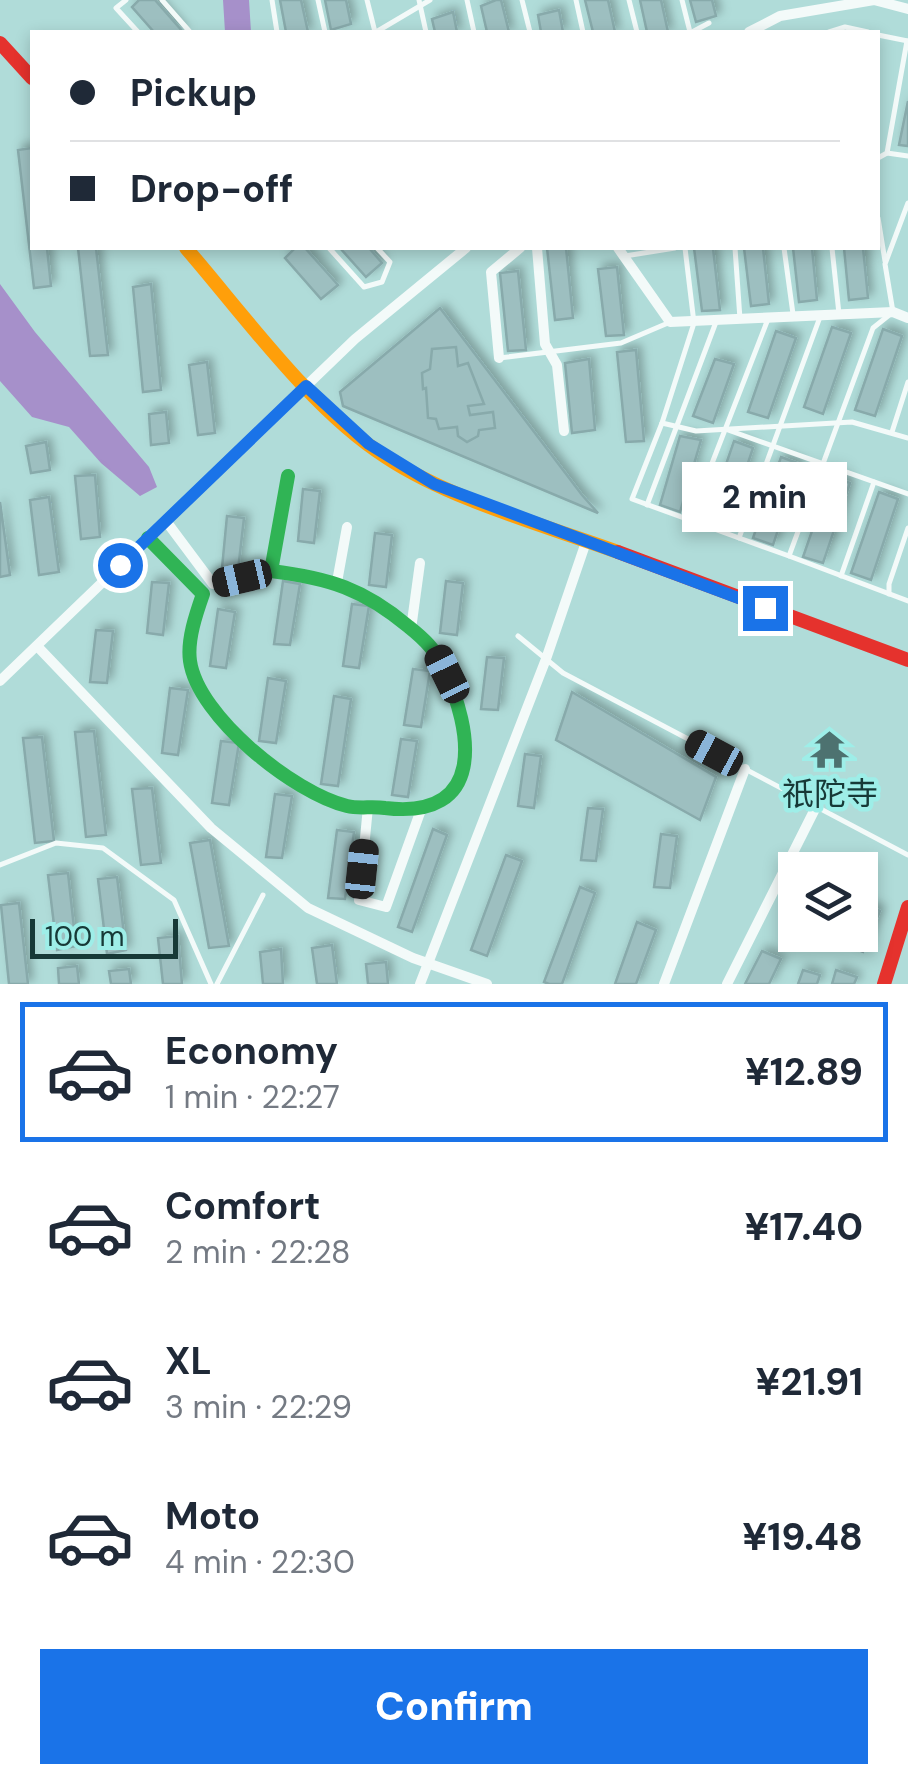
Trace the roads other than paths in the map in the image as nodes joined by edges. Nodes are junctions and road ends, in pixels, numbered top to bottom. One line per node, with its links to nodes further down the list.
1 (126, 0): 15 (lane)
2 (162, 0): 16 (lane)
3 (272, 0): 17 (lane)
4 (318, 0): 18 (lane)
5 (366, 0): 19 (lane)
6 (430, 0): 12 (lane)
7 (467, 0): 22 (lane)
8 (522, 0): 23 (lane)
9 (576, 0): 24 (lane)
10 (630, 0): 25 (lane)
11 (682, 0): 26 (lane)
12 (419, 2): 20 (lane); 21 (lane)
13 (908, 9): 28 (street)
14 (709, 23): 27 (lane)
15 (136, 30)
16 (188, 30)
17 (277, 30)
18 (325, 30)
19 (374, 30)
20 (378, 30)
21 (426, 30)
22 (474, 30)
23 (530, 30)
24 (583, 30)
25 (638, 30)
26 (690, 30)
27 (695, 30)
28 (753, 30)
29 (880, 34): 30 (lane)
30 (908, 41): 33 (lane)
31 (0, 43): 32 (street)
32 (30, 76)
33 (886, 154): 34 (lane); 35 (lane)
34 (908, 156)
35 (880, 157)
36 (908, 203): 50 (lane)
37 (880, 231): 50 (lane)
38 (188, 250): 64 (street)
39 (331, 250): 40 (lane)
40 (379, 250)
41 (464, 250): 64 (street)
42 (518, 250): 62 (street)
43 (536, 250): 61 (street)
44 (641, 250): 49 (lane)
45 (685, 250): 60 (lane)
46 (735, 250): 57 (lane)
47 (784, 250): 54 (lane)
48 (832, 250): 53 (lane)
49 (621, 252): 58 (street)
50 (885, 264): 51 (lane)
51 (893, 312): 53 (street); 55 (street); 65 (lane)
52 (820, 316): 53 (street); 54 (street); 67 (lane)
53 (839, 316)
54 (793, 318): 56 (street)
55 (908, 318)
56 (768, 320): 57 (street); 69 (lane)
57 (740, 321): 59 (street)
58 (670, 322): 60 (street); 61 (lane)
59 (716, 322): 60 (street); 68 (lane)
60 (694, 323): 66 (lane)
61 (550, 352): 62 (lane); 70 (street)
62 (499, 358)
63 (908, 382): 71 (lane)
64 (306, 386): 80 (street); 85 (street)
65 (838, 422): 67 (lane); 71 (lane); 74 (lane)
66 (662, 423): 68 (lane); 78 (lane)
67 (780, 426): 69 (lane); 73 (lane)
68 (677, 427): 69 (lane); 78 (lane)
69 (725, 430): 73 (lane); 79 (lane)
70 (564, 431)
71 (892, 432): 72 (lane)
72 (908, 438)
73 (772, 447): 74 (lane); 84 (lane)
74 (823, 465): 76 (lane); 86 (lane)
75 (288, 476): 88 (street)
76 (874, 482): 77 (lane); 89 (lane)
77 (908, 494)
78 (647, 505): 79 (lane)
79 (690, 520): 84 (lane)
80 (166, 521): 83 (street); 88 (street)
81 (347, 527): 90 (street)
82 (908, 528): 91 (lane)
83 (148, 538): 95 (street); 100 (street)
84 (739, 538): 86 (lane)
85 (586, 542): 96 (street); 97 (street)
86 (790, 556): 89 (lane)
87 (420, 563): 93 (street)
88 (270, 572): 90 (street)
89 (841, 576): 91 (lane)
90 (338, 582): 93 (street)
91 (889, 594): 92 (lane)
92 (908, 602)
93 (411, 629): 102 (street)
94 (518, 636): 96 (lane)
95 (37, 646): 98 (street); 107 (street)
96 (546, 659): 99 (lane); 107 (street)
97 (908, 660)
98 (0, 682)
99 (744, 769): 101 (lane); 111 (street)
100 (368, 807): 102 (street); 102 (street)
101 (816, 807): 103 (lane); 112 (street)
102 (422, 808)
103 (908, 856)
104 (0, 865): 108 (lane)
105 (263, 896): 108 (lane)
106 (908, 907): 113 (street)
107 (427, 963): 109 (street); 110 (street)
108 (214, 984)
109 (420, 984)
110 (487, 984)
111 (664, 984)
112 (727, 984)
113 (884, 984)

